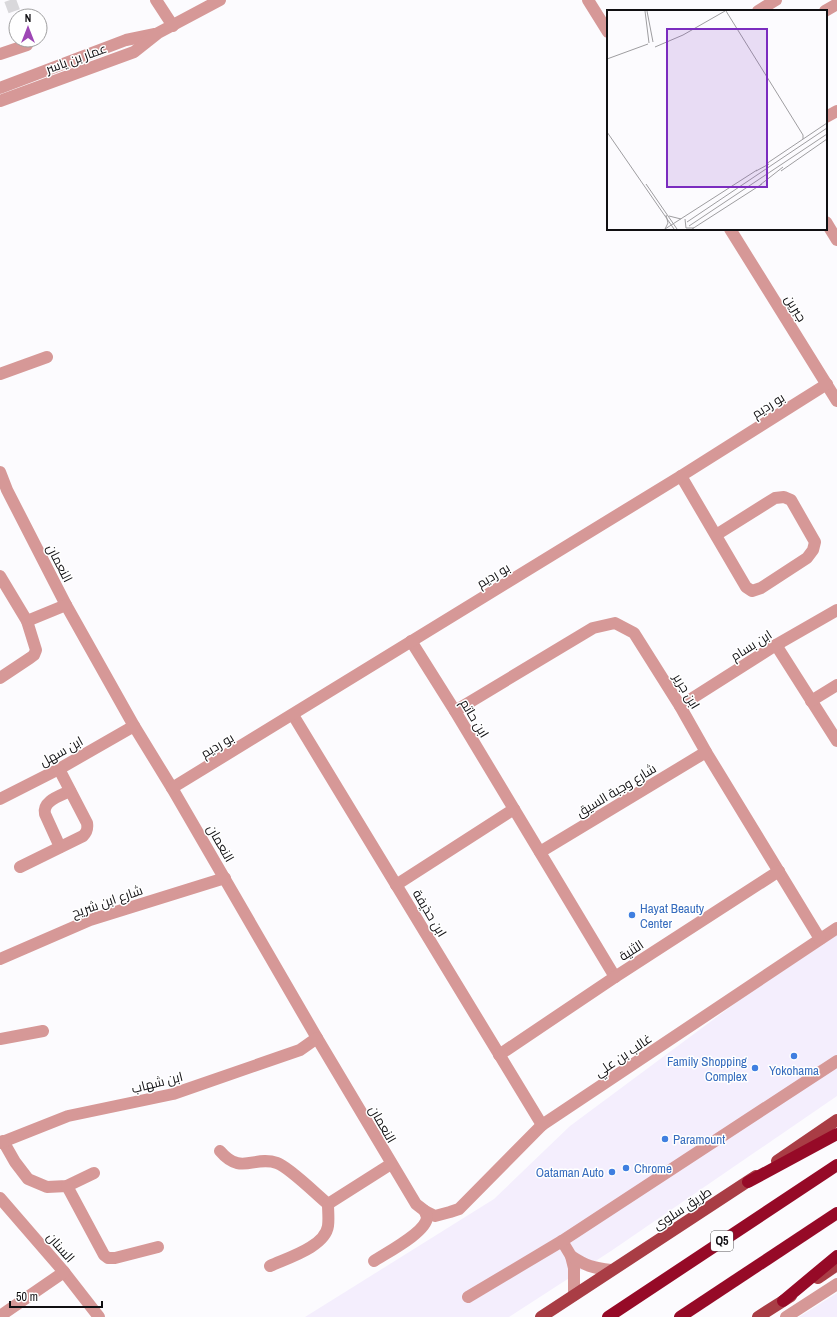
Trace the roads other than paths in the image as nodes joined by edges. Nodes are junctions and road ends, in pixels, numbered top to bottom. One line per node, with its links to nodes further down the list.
1 (156, 0): 6 (street)
2 (220, 0): 6 (street, عمار بن ياسر)
3 (588, 0): 7 (street)
4 (776, 0): 5 (street)
5 (760, 10)
6 (173, 26): 8 (street, عمار بن ياسر)
7 (607, 30)
8 (158, 33): 11 (street, عمار بن ياسر); 12 (street, عمار بن ياسر)
9 (18, 48): 10 (street)
10 (0, 54)
11 (0, 88)
12 (0, 101)
13 (837, 111): 14 (street)
14 (827, 116)
15 (827, 224): 17 (street)
16 (731, 230): 20 (street, جبرين)
17 (837, 240)
18 (47, 357): 19 (street)
19 (0, 374)
20 (826, 384): 21 (street, جبرين); 23 (street, بو رديم)
21 (837, 401)
22 (0, 472): 24 (street, النعمان)
23 (682, 476): 25 (street); 32 (street, بو رديم)
24 (4, 492): 29 (street, النعمان)
25 (716, 535): 25 (street)
26 (0, 576): 27 (street)
27 (11, 595): 28 (street); 31 (street)
28 (0, 600)
29 (66, 605): 31 (street); 40 (street, النعمان)
30 (837, 610): 33 (street, ابن بسام)
31 (27, 621): 34 (street)
32 (411, 641): 38 (street, ابن حاتم); 39 (street, بو رديم)
33 (776, 645): 36 (street); 37 (street, ابن بسام)
34 (0, 678)
35 (837, 685): 36 (street)
36 (811, 701): 41 (street)
37 (680, 706): 38 (street, ابن جرير); 42 (street, ابن جرير)
38 (455, 711): 47 (street, ابن حاتم)
39 (293, 715): 44 (street, بو رديم); 53 (street, ابن حذيفة)
40 (134, 726): 43 (street, ابن سهل); 44 (street, النعمان)
41 (837, 741)
42 (706, 752): 49 (street, شارع وجبة السيق); 51 (street, ابن جرير)
43 (59, 769): 45 (street); 46 (street, ابن سهل)
44 (172, 788): 52 (street, النعمان)
45 (70, 791): 48 (street); 48 (street)
46 (0, 799)
47 (514, 809): 49 (street, ابن حاتم); 53 (street)
48 (60, 847): 50 (street)
49 (540, 852): 57 (street, ابن حاتم)
50 (20, 867)
51 (779, 871): 55 (street, ابن جرير); 57 (street, الثنية)
52 (225, 878): 56 (street, شارع ابن شريح); 59 (street, النعمان)
53 (396, 885): 61 (street, ابن حذيفة)
54 (837, 928): 55 (street, غالب بن علي)
55 (820, 939): 64 (street, غالب بن علي)
56 (0, 959)
57 (615, 977): 61 (street, الثنية)
58 (43, 1031): 60 (street)
59 (317, 1038): 66 (street, ابن شهاب); 68 (street, النعمان)
60 (0, 1039)
61 (499, 1055): 64 (street, ابن حذيفة)
62 (837, 1061): 77 (street)
63 (837, 1120): 71 (main road, طريق سلوى)
64 (542, 1125): 76 (street, غالب بن علي)
65 (837, 1134): 71 (highway)
66 (2, 1142): 72 (street)
67 (220, 1151): 74 (street)
68 (391, 1164): 74 (street); 76 (street, النعمان)
69 (837, 1165): 93 (highway, Q5)
70 (94, 1173): 72 (street)
71 (748, 1182): 84 (main road, طريق سلوى)
72 (67, 1186): 78 (street)
73 (0, 1198): 85 (street, السنان)
74 (328, 1204): 83 (street)
75 (837, 1213): 94 (highway)
76 (430, 1214): 81 (street)
77 (562, 1241): 79 (street); 88 (street)
78 (158, 1247)
79 (571, 1256): 84 (street); 87 (street)
80 (837, 1256): 89 (highway)
81 (374, 1261)
82 (837, 1265): 89 (main road)
83 (270, 1266)
84 (611, 1270): 87 (main road, طريق سلوى)
85 (64, 1272): 90 (street); 91 (street, السنان)
86 (837, 1284): 96 (street)
87 (574, 1295): 92 (main road, طريق سلوى)
88 (468, 1297)
89 (783, 1301): 95 (main road)
90 (0, 1316)
91 (100, 1317)
92 (541, 1317)
93 (608, 1317)
94 (680, 1317)
95 (758, 1317)
96 (786, 1317)

